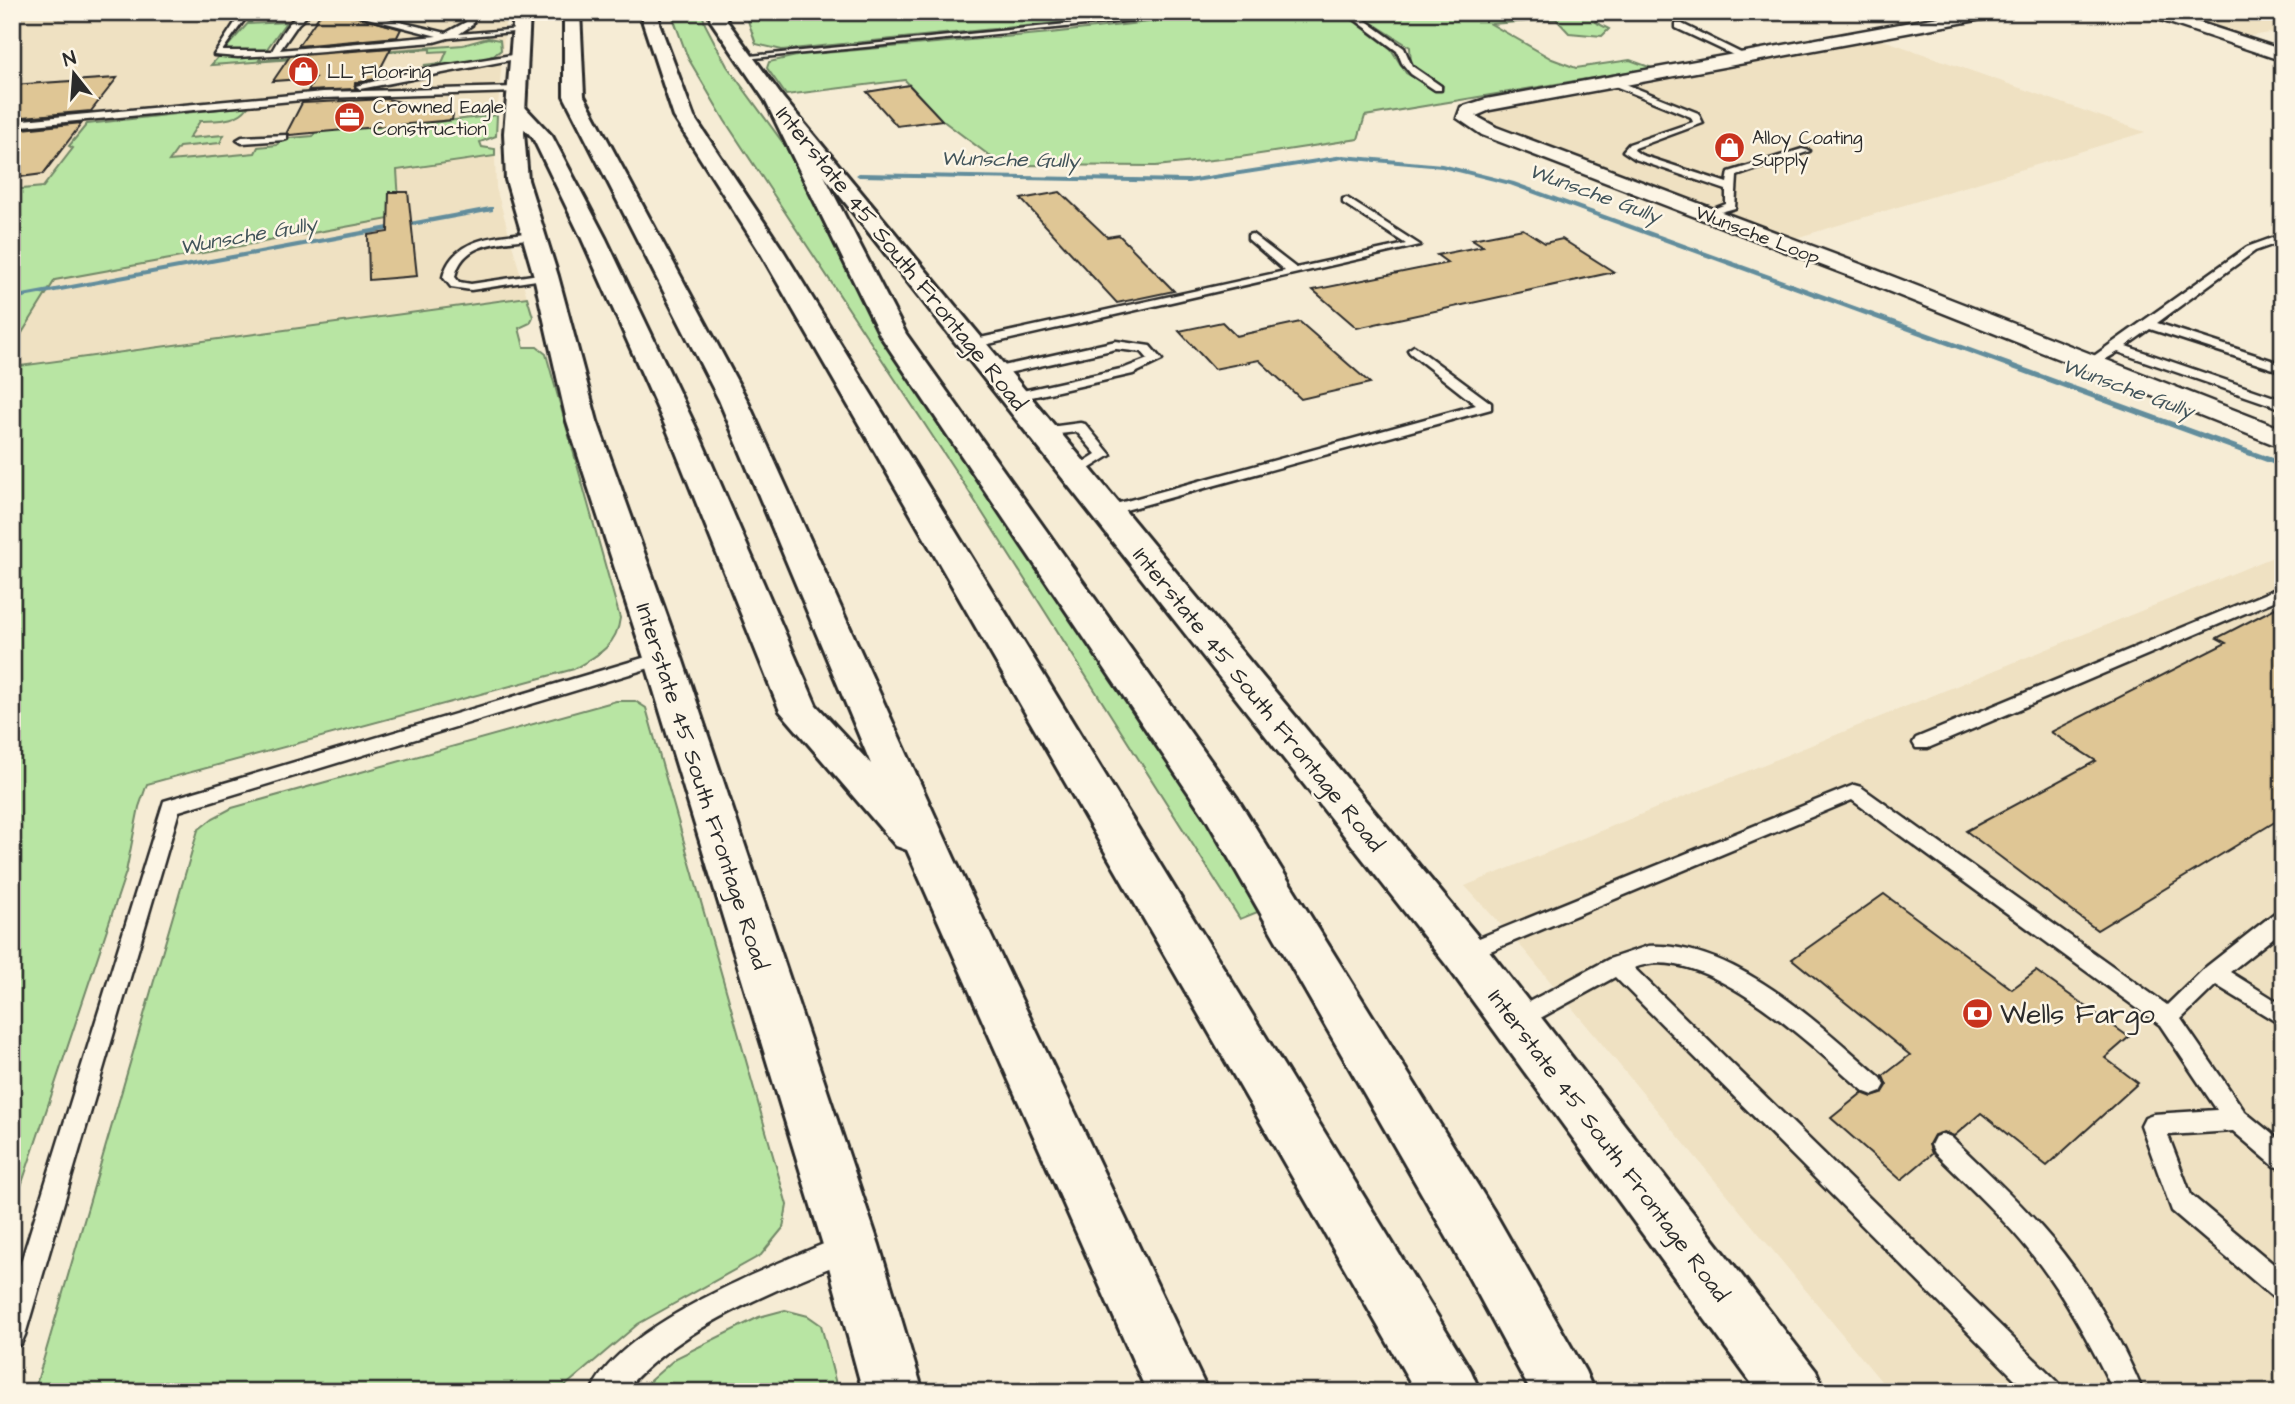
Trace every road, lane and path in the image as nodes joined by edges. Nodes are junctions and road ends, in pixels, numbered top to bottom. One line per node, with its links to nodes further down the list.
1 (81, 12): 14 (lane)
2 (246, 12): 22 (lane)
3 (307, 12): 22 (lane)
4 (348, 12): 15 (lane)
5 (473, 12): 21 (lane)
6 (572, 12): 58 (main road)
7 (651, 12): 76 (main road)
8 (717, 12): 25 (main road, Interstate 45 South Frontage Road)
9 (1212, 12): 25 (lane)
10 (1349, 12): 28 (lane)
11 (1993, 12): 26 (street, Wunsche Loop)
12 (2151, 12): 23 (street)
13 (404, 13): 15 (lane)
14 (60, 14)
15 (380, 16): 18 (lane)
16 (422, 18): 18 (lane)
17 (521, 22): 21 (lane); 24 (main road, Interstate 45 South Frontage Road)
18 (399, 24): 21 (lane)
19 (742, 24): 25 (main road)
20 (1679, 26): 26 (lane)
21 (450, 36): 22 (lane)
22 (274, 53)
23 (2283, 55)
24 (518, 56): 29 (lane); 30 (main road, Interstate 45 South Frontage Road)
25 (745, 57): 31 (main road, Interstate 45 South Frontage Road)
26 (1746, 58): 27 (street, Wunsche Loop)
27 (1614, 82): 36 (lane); 38 (street, Wunsche Loop)
28 (1438, 88)
29 (323, 95): 30 (lane); 32 (lane)
30 (517, 99): 39 (main road, Interstate 45 South Frontage Road); 58 (main road)
31 (776, 102): 45 (main road, Interstate 45 South Frontage Road); 77 (main road)
32 (12, 124)
33 (284, 137): 34 (lane)
34 (242, 140)
35 (1805, 151): 36 (lane)
36 (1731, 188): 38 (lane)
37 (1347, 201): 42 (lane)
38 (1707, 215): 48 (street, Wunsche Loop)
39 (533, 235): 43 (main road, Interstate 45 South Frontage Road); 43 (lane)
40 (1252, 237): 42 (lane)
41 (2283, 237): 44 (lane)
42 (1294, 272): 45 (lane)
43 (546, 275): 56 (main road, Interstate 45 South Frontage Road)
44 (2148, 324): 46 (lane); 49 (lane)
45 (971, 344): 50 (main road, Interstate 45 South Frontage Road)
46 (2117, 347): 48 (lane); 52 (lane)
47 (1414, 350): 54 (lane)
48 (2090, 363): 53 (street, Wunsche Loop)
49 (2283, 368)
50 (994, 372): 51 (main road, Interstate 45 South Frontage Road); 51 (lane)
51 (1014, 397): 54 (main road, Interstate 45 South Frontage Road)
52 (2283, 405)
53 (2283, 439)
54 (1106, 511): 60 (main road, Interstate 45 South Frontage Road)
55 (2283, 591): 57 (lane)
56 (663, 658): 70 (main road, Interstate 45 South Frontage Road); 72 (lane)
57 (1922, 743)
58 (932, 858): 75 (main road)
59 (2283, 918): 62 (lane)
60 (1464, 953): 64 (lane); 65 (main road, Interstate 45 South Frontage Road)
61 (1617, 965): 65 (lane); 66 (lane); 79 (lane)
62 (2214, 973): 63 (lane); 64 (lane)
63 (2283, 1017)
64 (2168, 1018): 67 (lane)
65 (1515, 1021): 78 (main road, Interstate 45 South Frontage Road)
66 (1873, 1085)
67 (2236, 1120): 69 (lane); 71 (lane)
68 (1943, 1145): 80 (lane)
69 (2283, 1158)
70 (851, 1245): 73 (lane); 74 (main road, Interstate 45 South Frontage Road)
71 (2283, 1289)
72 (12, 1335)
73 (605, 1392)
74 (893, 1392)
75 (1178, 1392)
76 (1450, 1392)
77 (1564, 1392)
78 (1795, 1392)
79 (2048, 1392)
80 (2129, 1392)

